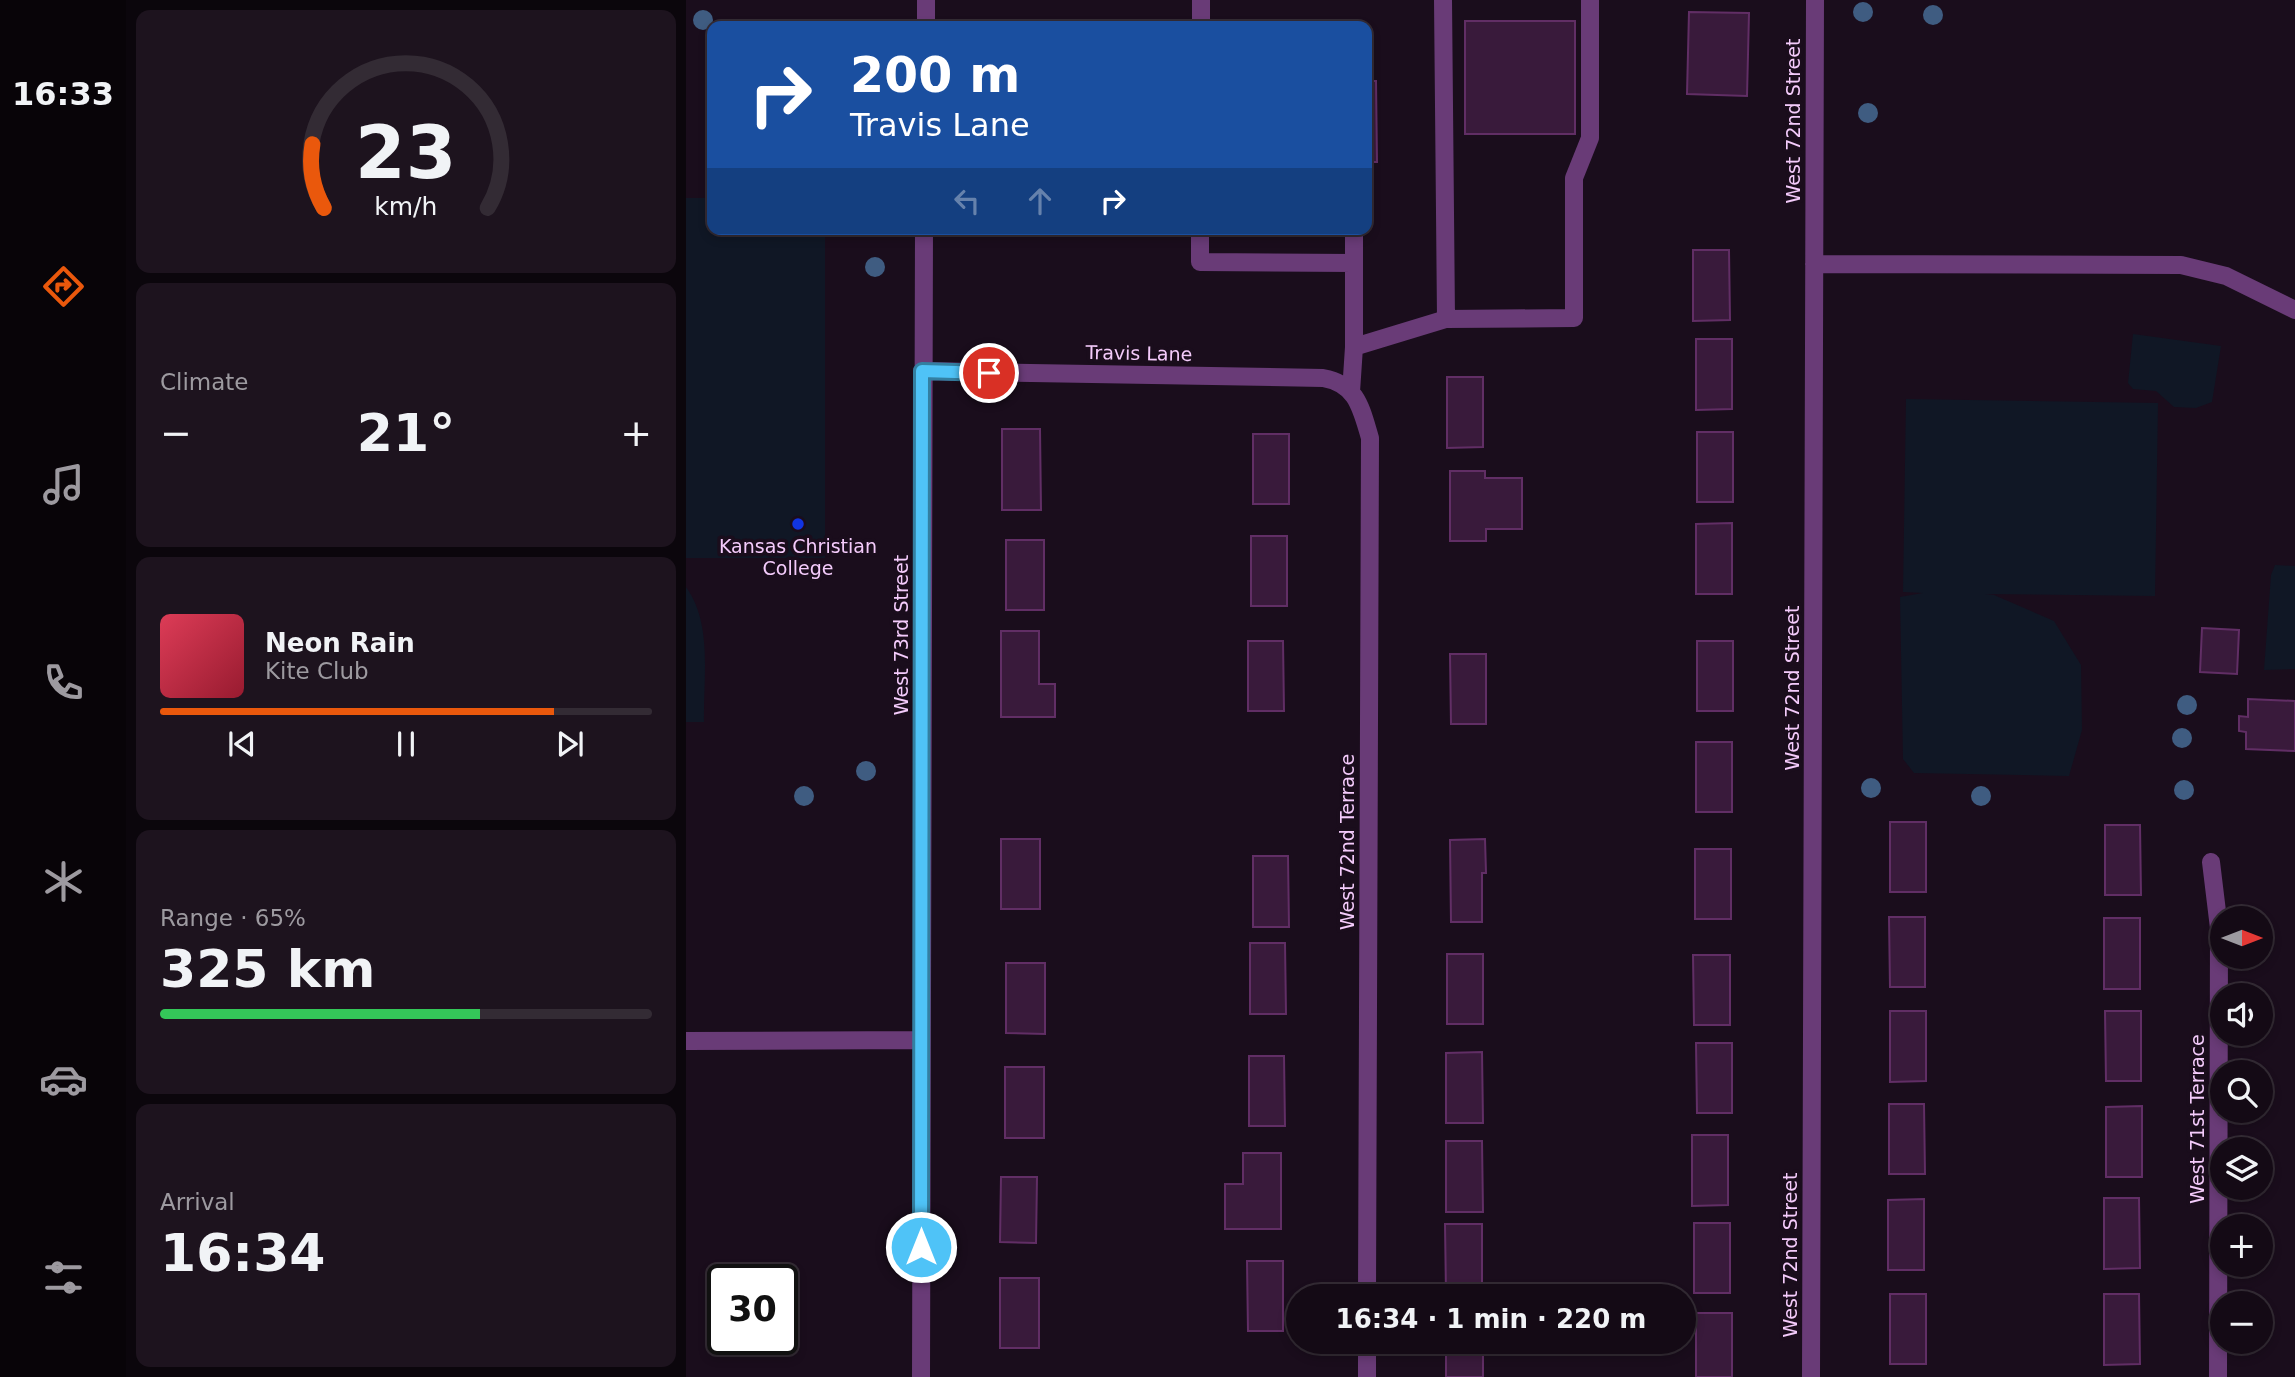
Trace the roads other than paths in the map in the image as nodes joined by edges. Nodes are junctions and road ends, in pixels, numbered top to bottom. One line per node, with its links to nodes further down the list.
1 (926, 0): 6 (street)
2 (1201, 0): 7 (street)
3 (1443, 0): 14 (street)
4 (1590, 0): 14 (street)
5 (1815, 0): 12 (street, West 72nd Street)
6 (926, 21)
7 (1200, 21)
8 (924, 235): 16 (street, West 73rd Street)
9 (1200, 235): 11 (street)
10 (1354, 235): 11 (street)
11 (1354, 263): 15 (street)
12 (1814, 264): 13 (street); 25 (street, West 72nd Street)
13 (2295, 310)
14 (1446, 319): 15 (street)
15 (1354, 347): 17 (street)
16 (922, 371): 17 (street, Travis Lane); 19 (street, West 73rd Street)
17 (1351, 392): 21 (street, West 72nd Terrace)
18 (2211, 862): 26 (street, West 71st Terrace)
19 (921, 1040): 20 (street); 23 (street, West 73rd Street)
20 (686, 1041)
21 (1367, 1284)
22 (1367, 1354): 24 (street)
23 (921, 1377)
24 (1367, 1377)
25 (1811, 1377)
26 (2218, 1377)

